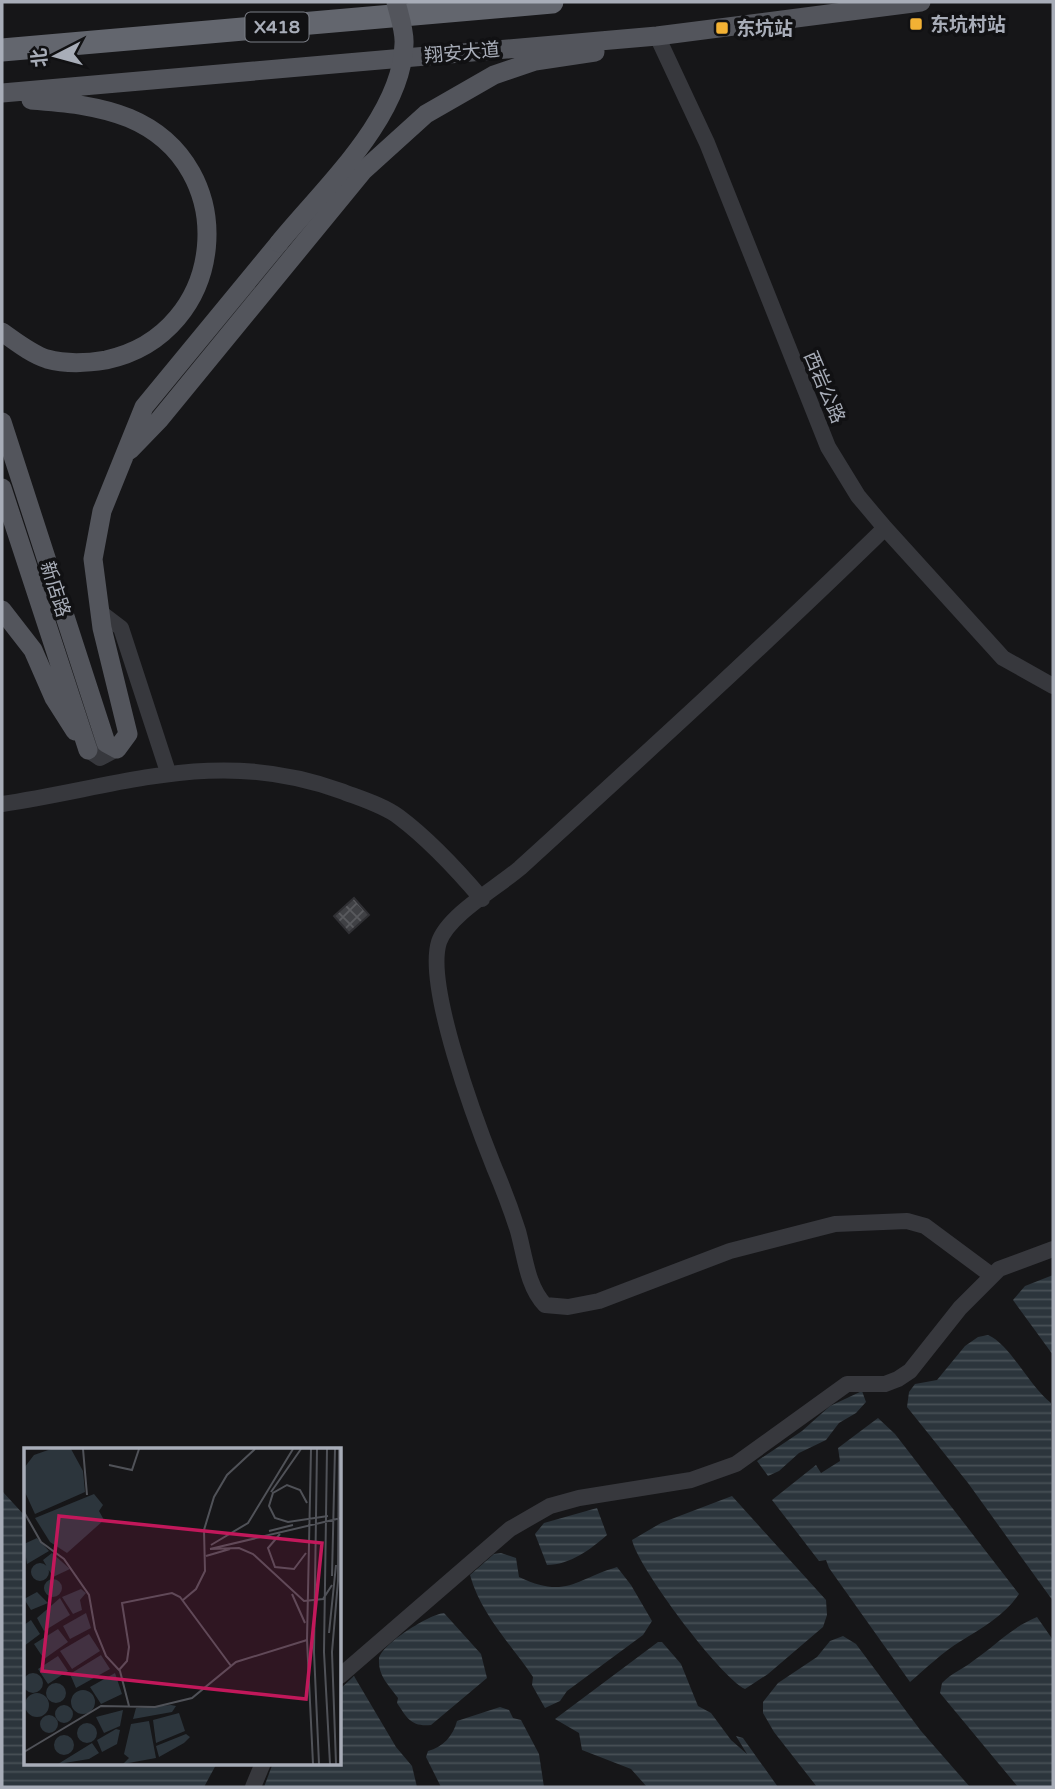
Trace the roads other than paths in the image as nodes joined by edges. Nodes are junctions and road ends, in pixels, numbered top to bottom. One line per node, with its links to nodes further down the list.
1 (396, 2): 8 (main road, bridge)
2 (552, 2): 5 (highway, 翔安大道 / X418)
3 (921, 2): 4 (main road, 翔安大道 / X418)
4 (657, 36): 6 (main road, 翔安大道 / X418); 8 (main road); 12 (street, 西岩公路)
5 (2, 50)
6 (2, 95): 7 (main road)
7 (2, 332)
8 (183, 374): 10 (main road); 10 (main road)
9 (4, 427): 16 (main road, 新店路)
10 (120, 460): 14 (main road)
11 (2, 488): 17 (main road, 新店路)
12 (885, 528): 15 (street, 西岩公路); 20 (street)
13 (2, 610): 17 (main road)
14 (100, 612): 16 (main road); 18 (street)
15 (1053, 686)
16 (117, 749): 17 (street)
17 (88, 750)
18 (168, 772): 19 (street); 20 (street)
19 (2, 804)
20 (482, 899): 22 (street)
21 (1053, 1249): 22 (street)
22 (991, 1275): 23 (street)
23 (341, 1675)
24 (263, 1764): 25 (street)
25 (253, 1787)

